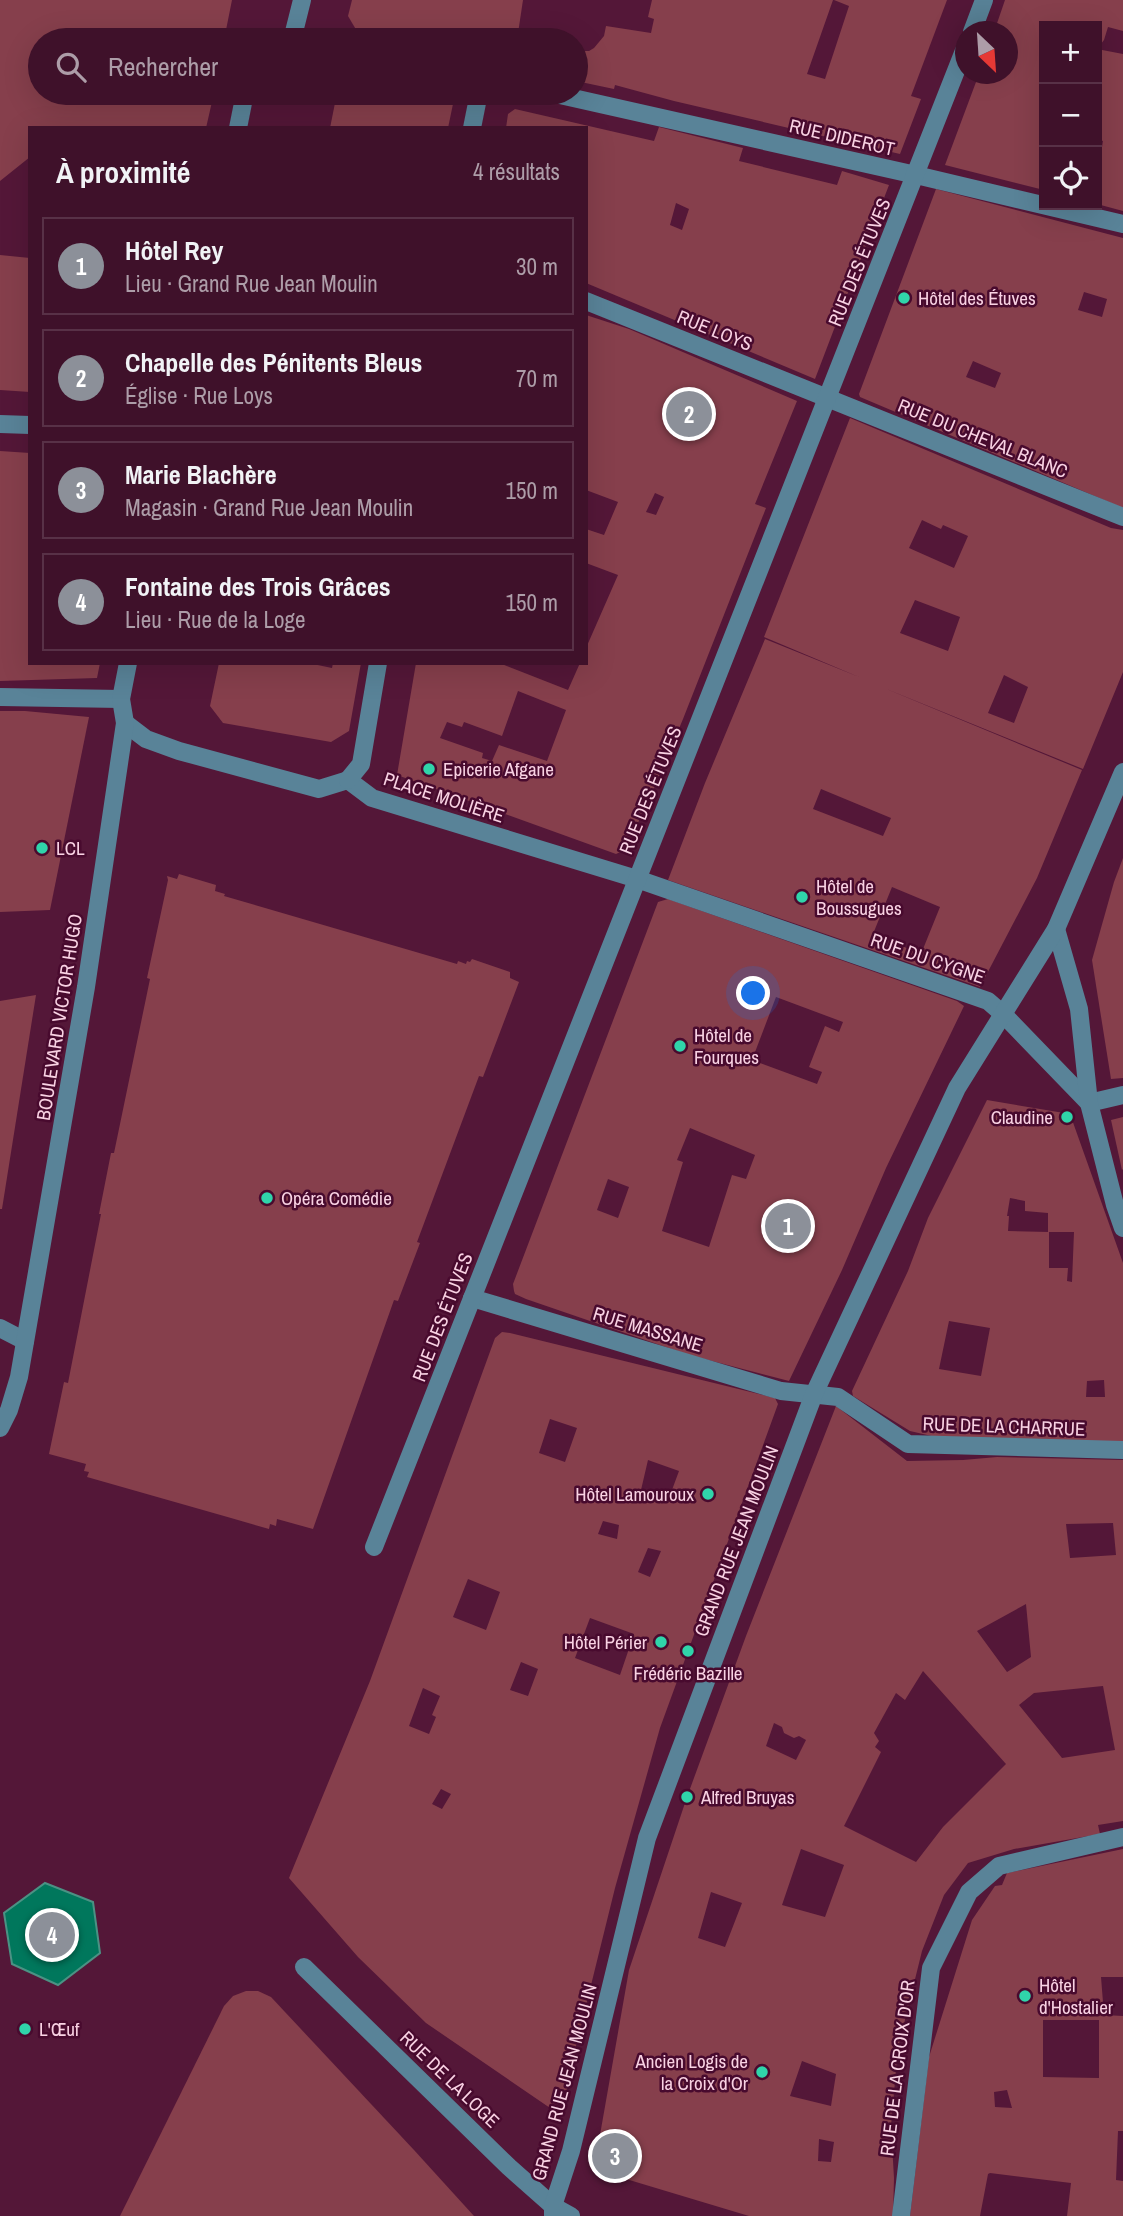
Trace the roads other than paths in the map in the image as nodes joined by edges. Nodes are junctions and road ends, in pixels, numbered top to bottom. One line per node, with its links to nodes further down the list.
1 (302, 0): 4 (street)
2 (984, 0): 3 (street)
3 (976, 21)
4 (295, 28)
5 (955, 74): 11 (street, RUE DES ÉTUVES)
6 (588, 101): 11 (street, RUE DIDEROT)
7 (243, 105): 9 (street)
8 (477, 105): 10 (street)
9 (238, 126)
10 (472, 126)
11 (916, 175): 12 (street, RUE DIDEROT); 14 (street, RUE DES ÉTUVES)
12 (1123, 224)
13 (588, 302): 14 (street, RUE LOYS)
14 (828, 397): 17 (street, RUE DU CHEVAL BLANC); 25 (street, RUE DES ÉTUVES)
15 (0, 424): 16 (street)
16 (28, 425)
17 (1123, 517)
18 (128, 665): 21 (street, BOULEVARD VICTOR HUGO)
19 (378, 665): 24 (street)
20 (0, 697): 21 (street)
21 (121, 699): 22 (street, BOULEVARD VICTOR HUGO)
22 (125, 723): 24 (street); 33 (street, BOULEVARD VICTOR HUGO)
23 (1123, 772): 26 (street, GRAND RUE JEAN MOULIN)
24 (348, 780): 25 (street, PLACE MOLIÈRE)
25 (637, 879): 27 (street, RUE DU CYGNE); 31 (street, RUE DES ÉTUVES)
26 (1056, 929): 27 (street, GRAND RUE JEAN MOULIN); 29 (street)
27 (1003, 1014): 29 (street, RUE DU CYGNE); 34 (street, GRAND RUE JEAN MOULIN)
28 (1123, 1095): 29 (street)
29 (1089, 1103): 30 (street)
30 (1123, 1228)
31 (472, 1298): 34 (street, RUE MASSANE); 37 (street, RUE DES ÉTUVES)
32 (0, 1328): 33 (street)
33 (25, 1341): 35 (street, BOULEVARD VICTOR HUGO)
34 (814, 1394): 36 (street, RUE DE LA CHARRUE); 40 (street, GRAND RUE JEAN MOULIN)
35 (0, 1427)
36 (1123, 1450)
37 (374, 1547)
38 (1123, 1837): 42 (street, RUE DE LA CROIX D'OR)
39 (304, 1967): 40 (street, RUE DE LA LOGE)
40 (553, 2211): 41 (street, RUE DE LA LOGE)
41 (570, 2216)
42 (901, 2216)

